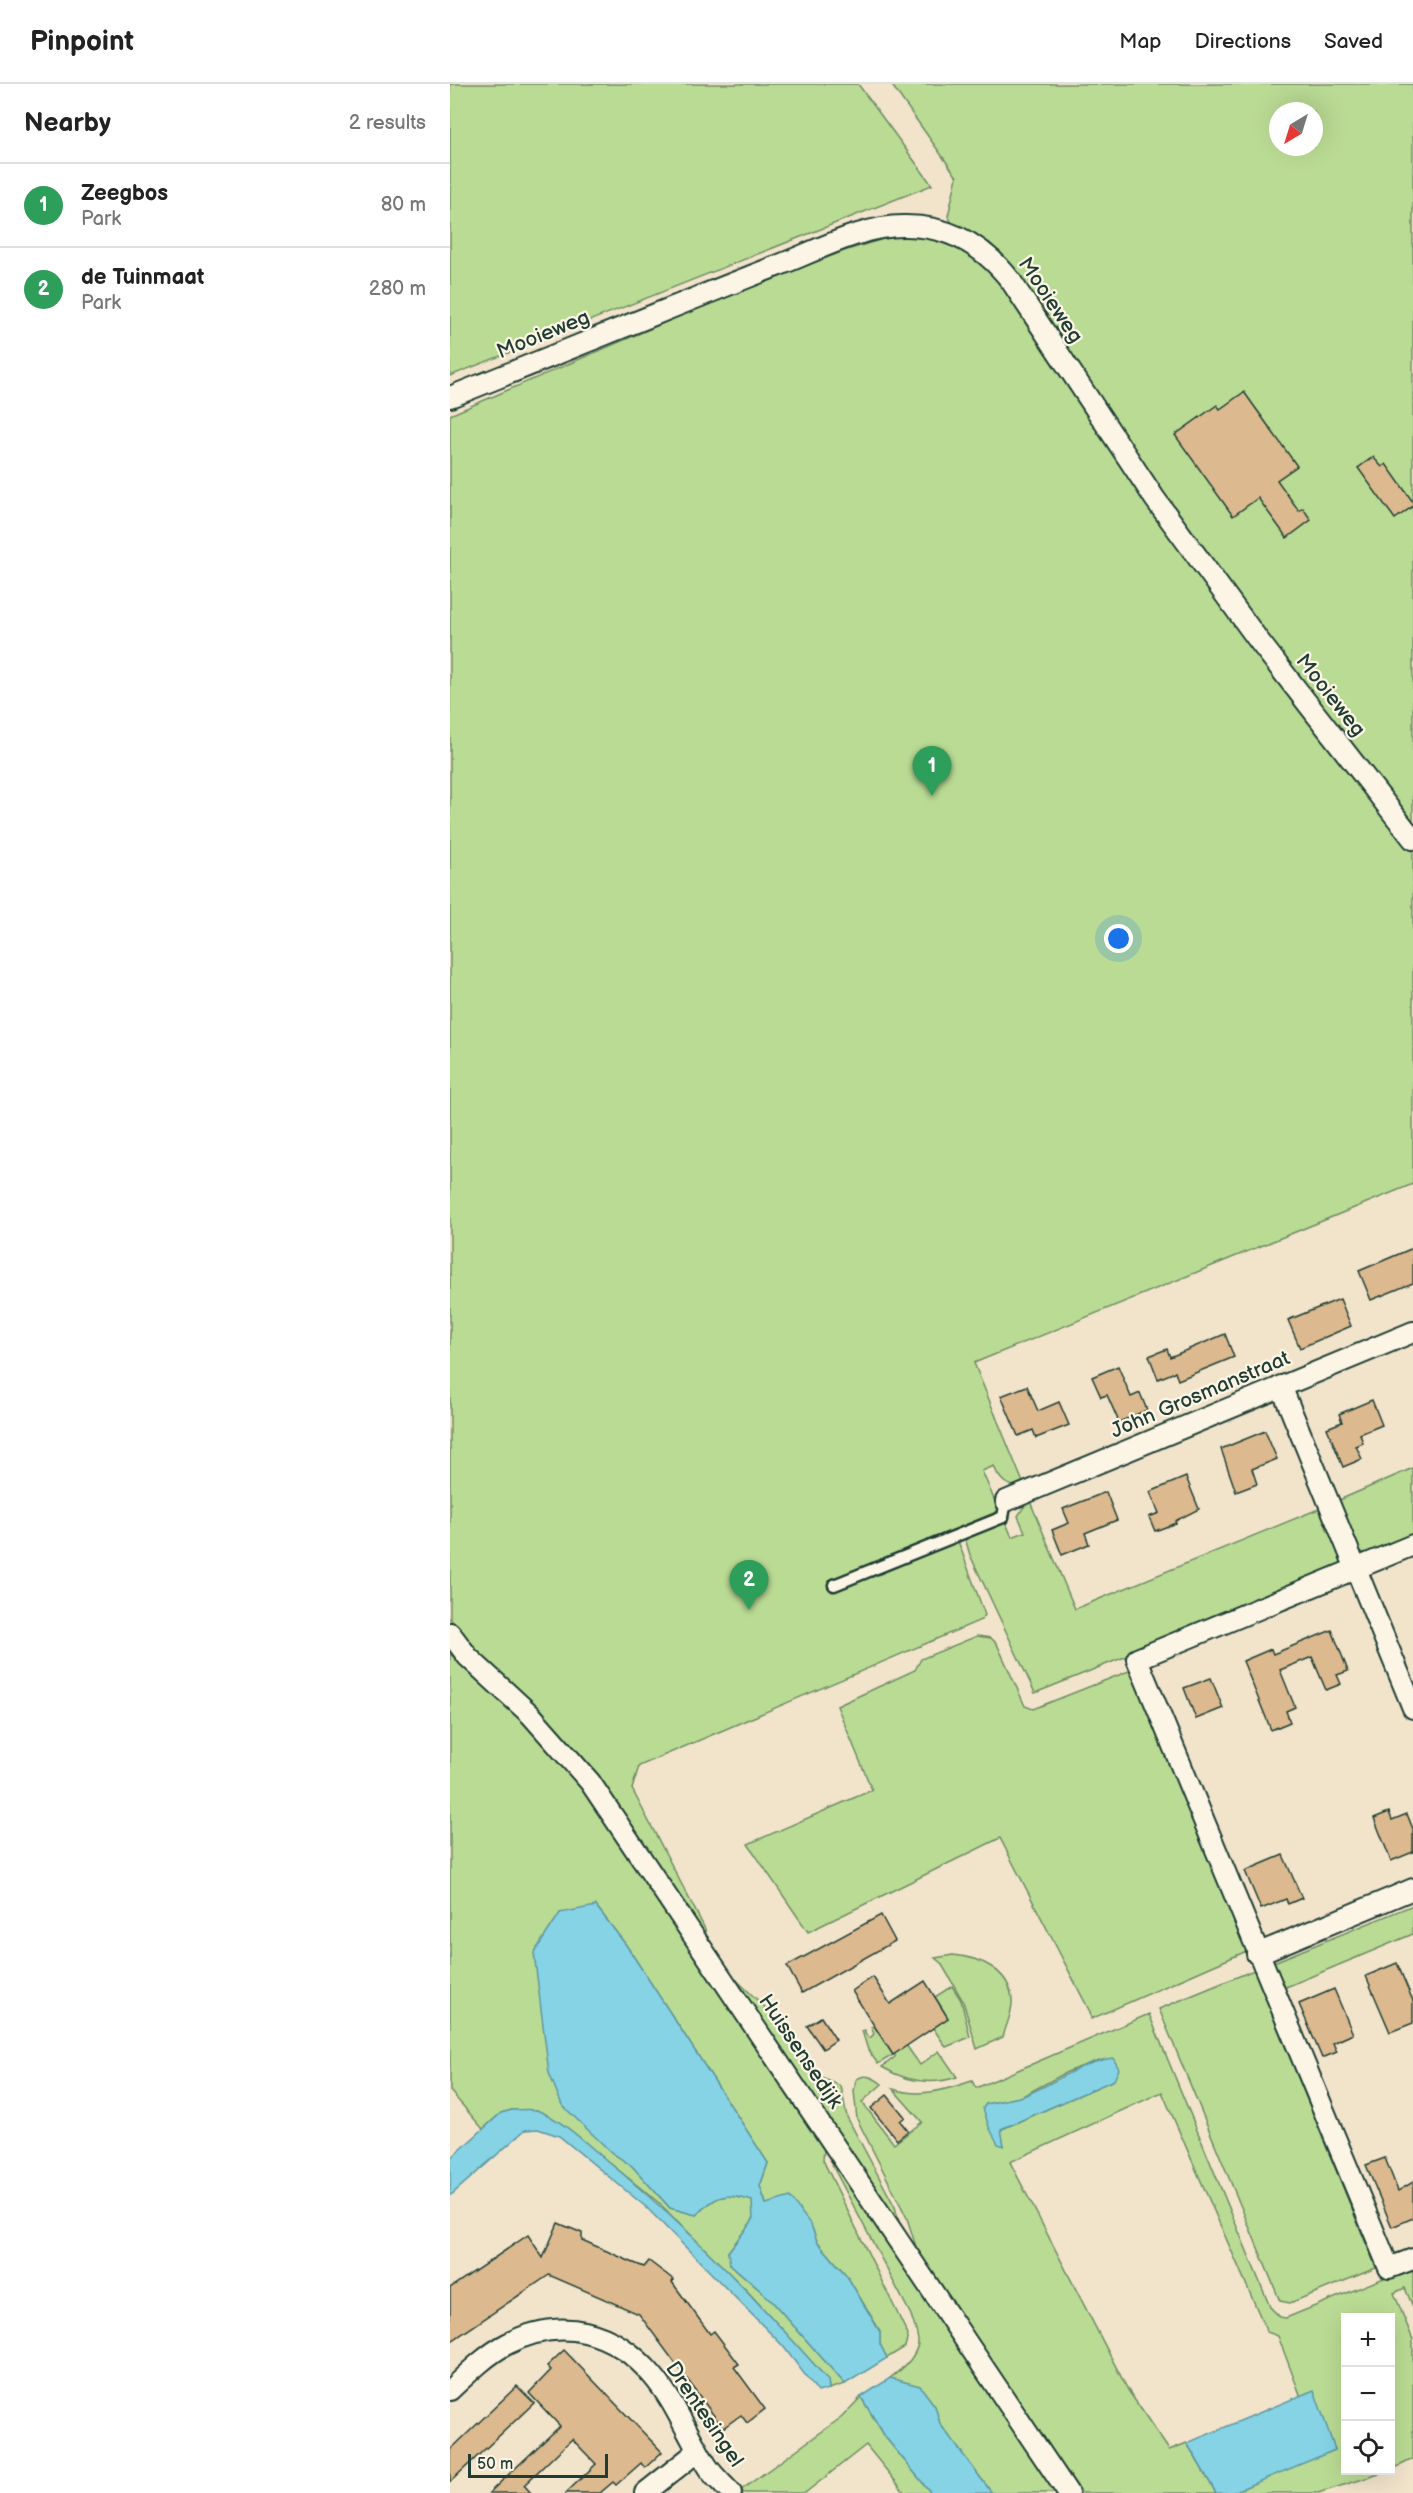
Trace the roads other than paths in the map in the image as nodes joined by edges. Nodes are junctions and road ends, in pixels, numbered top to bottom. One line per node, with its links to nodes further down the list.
1 (450, 397): 2 (street, Mooieweg)
2 (1413, 839)
3 (1413, 1332): 4 (street, John Grosmanstraat)
4 (1281, 1386): 5 (street, John Grosmanstraat); 7 (street)
5 (1006, 1501): 8 (lane)
6 (1413, 1545): 7 (street)
7 (1352, 1561): 10 (street); 12 (street)
8 (834, 1585)
9 (450, 1633): 18 (street, Huissensedijk)
10 (1413, 1708)
11 (1413, 1889): 12 (street)
12 (1257, 1954): 13 (street)
13 (1413, 2259)
14 (450, 2390): 15 (street, Drentesingel)
15 (698, 2451): 16 (street); 17 (street, Drentesingel)
16 (645, 2493)
17 (731, 2493)
18 (1068, 2493)

